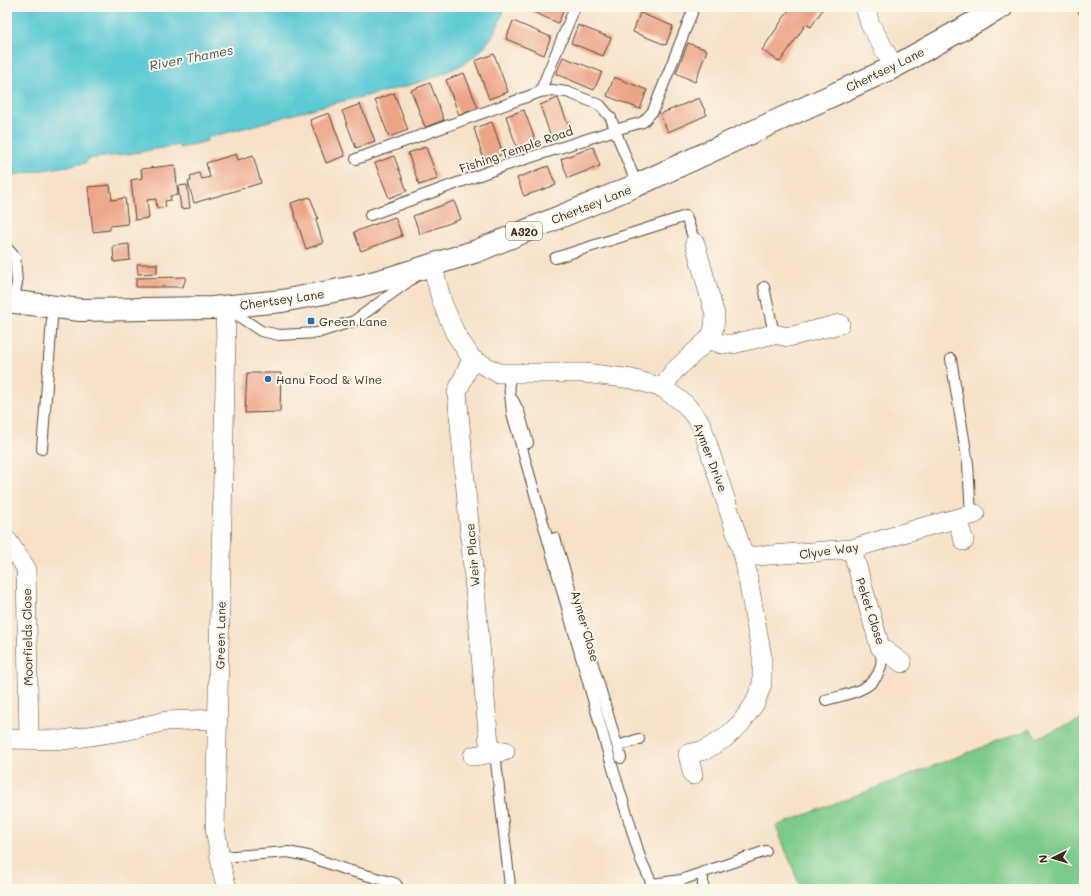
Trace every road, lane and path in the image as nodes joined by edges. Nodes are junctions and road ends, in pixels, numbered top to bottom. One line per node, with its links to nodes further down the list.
1 (575, 7): 8 (lane)
2 (865, 7): 7 (street)
3 (1002, 7): 7 (main road, Chertsey Lane / A320)
4 (1082, 7): 5 (lane)
5 (1084, 11)
6 (692, 13): 9 (lane, Fishing Temple Road)
7 (894, 67): 11 (main road, Chertsey Lane / A320)
8 (540, 92): 9 (lane); 10 (lane)
9 (616, 130): 11 (lane); 12 (lane, Fishing Temple Road)
10 (356, 159)
11 (638, 185): 16 (main road, Chertsey Lane / A320)
12 (370, 215)
13 (695, 243): 15 (lane); 23 (street)
14 (7, 248): 18 (lane)
15 (556, 258)
16 (432, 264): 20 (main road, Chertsey Lane / A320); 20 (lane); 24 (street, Aymer Drive)
17 (764, 287): 22 (lane)
18 (10, 302): 19 (main road, Chertsey Lane / A320)
19 (53, 307): 20 (main road, Chertsey Lane / A320); 29 (lane)
20 (225, 307): 38 (street, Green Lane)
21 (840, 324): 22 (street)
22 (774, 334): 23 (street)
23 (710, 338): 27 (street)
24 (472, 359): 26 (street, Aymer Drive); 43 (street, Weir Place)
25 (951, 359): 30 (lane)
26 (508, 374): 27 (street, Aymer Drive); 28 (lane, Aymer Close)
27 (663, 388): 34 (street, Aymer Drive)
28 (511, 397): 42 (lane, Aymer Close); 48 (lane, Aymer Close)
29 (42, 449)
30 (968, 516): 32 (street); 33 (street, Clyve Way)
31 (7, 540): 41 (street, Moorfields Close)
32 (964, 541)
33 (852, 549): 34 (street, Clyve Way); 35 (street, Peket Close)
34 (744, 557): 45 (street, Aymer Drive)
35 (880, 647): 36 (street, Peket Close); 37 (lane)
36 (902, 663)
37 (826, 700)
38 (218, 719): 41 (street); 47 (street, Green Lane)
39 (639, 739): 42 (lane)
40 (7, 740): 41 (street)
41 (29, 740)
42 (618, 746): 44 (lane, Aymer Close)
43 (491, 753): 49 (lane)
44 (621, 758)
45 (693, 775)
46 (766, 851): 48 (lane)
47 (220, 857): 50 (street, Green Lane); 51 (lane)
48 (703, 872): 52 (lane)
49 (510, 886)
50 (227, 889)
51 (398, 889)
52 (703, 889)

